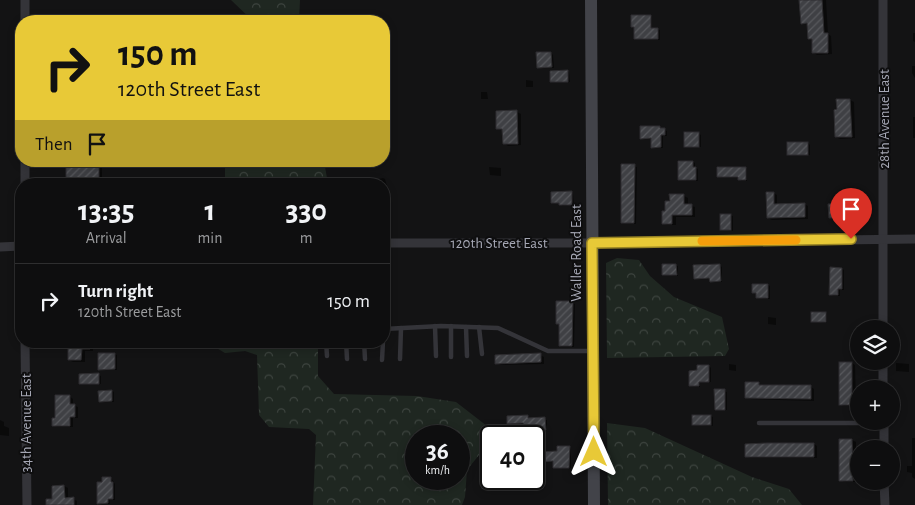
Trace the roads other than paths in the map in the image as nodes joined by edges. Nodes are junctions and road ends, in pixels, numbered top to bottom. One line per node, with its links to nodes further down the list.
1 (25, 0): 4 (street)
2 (592, 0): 8 (street, Waller Road East)
3 (883, 0): 5 (street, 28th Avenue East)
4 (25, 15)
5 (884, 239): 6 (street, 120th Street East); 8 (street, 120th Street East); 11 (street, 28th Avenue East)
6 (915, 239)
7 (390, 243): 8 (street, 120th Street East)
8 (592, 243): 23 (street, Waller Road East)
9 (15, 246): 10 (street)
10 (0, 247)
11 (884, 320)
12 (435, 326): 13 (lane); 16 (lane); 26 (lane)
13 (451, 326): 14 (lane); 28 (lane)
14 (466, 327): 17 (lane); 27 (lane)
15 (390, 328): 16 (lane)
16 (401, 328): 31 (lane)
17 (479, 328): 23 (lane); 24 (lane)
18 (25, 348): 36 (street, 34th Avenue East)
19 (326, 348): 25 (lane)
20 (346, 348): 29 (lane)
21 (364, 348): 30 (lane)
22 (383, 348): 32 (lane)
23 (593, 351): 37 (street, Waller Road East)
24 (482, 354)
25 (327, 356)
26 (436, 356)
27 (467, 356)
28 (451, 357)
29 (347, 358)
30 (365, 359)
31 (400, 359)
32 (382, 360)
33 (759, 422): 34 (lane)
34 (850, 422)
35 (884, 490): 38 (street)
36 (27, 505)
37 (594, 505)
38 (884, 505)

